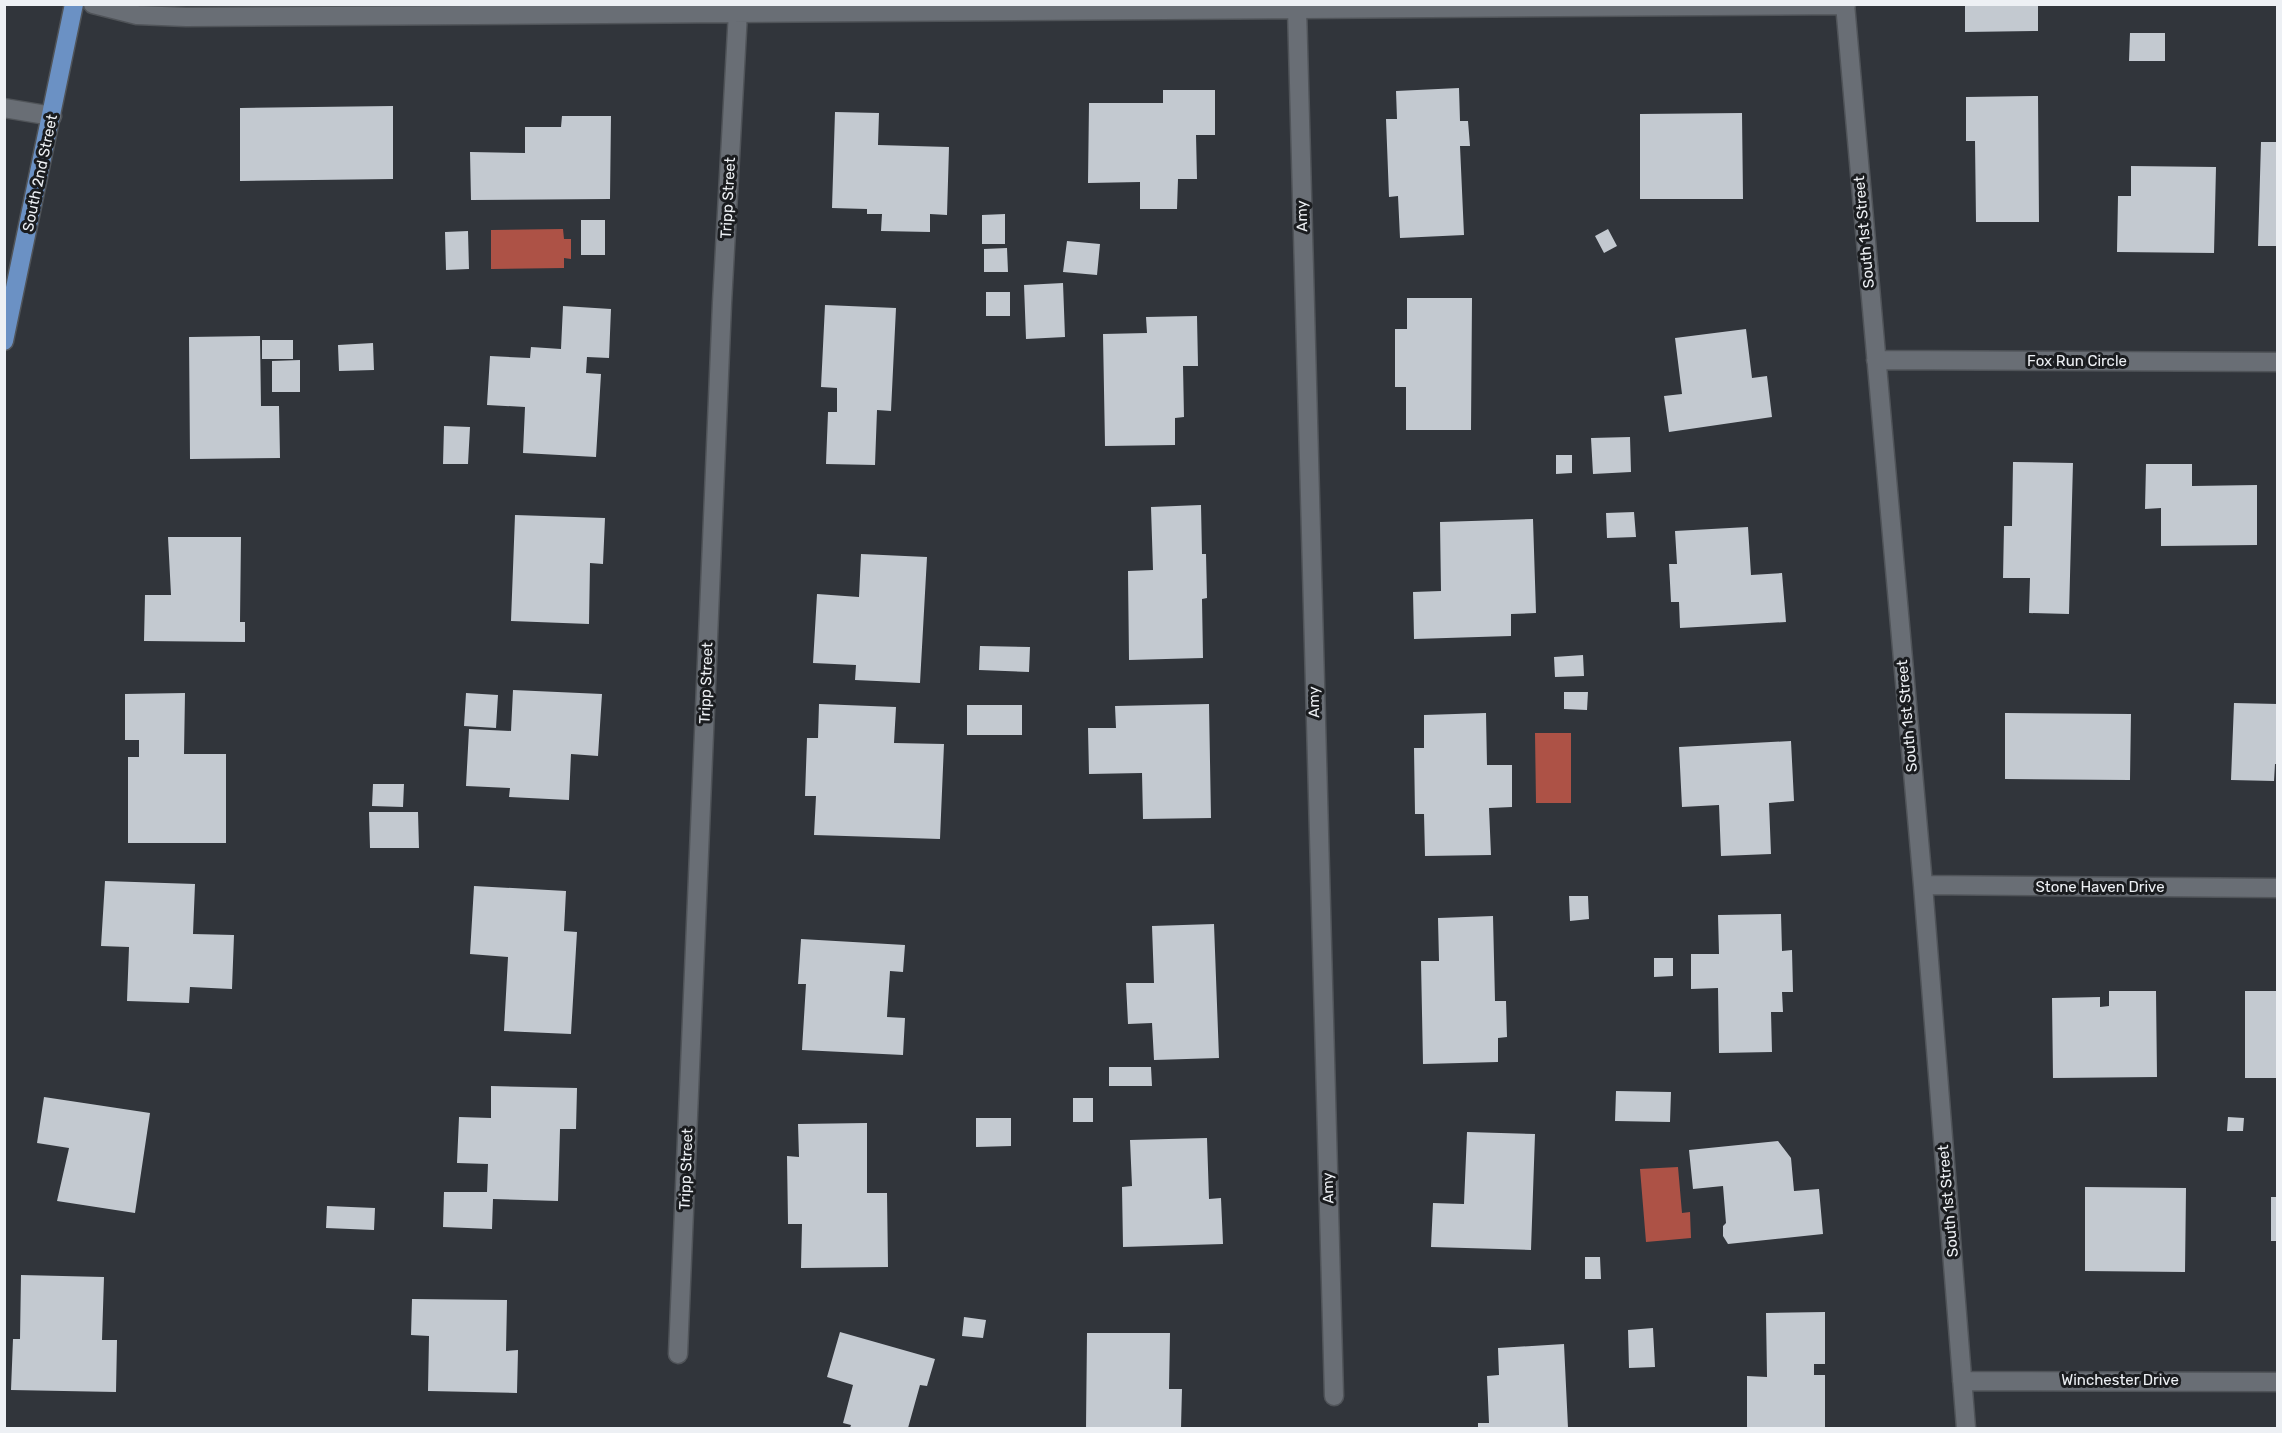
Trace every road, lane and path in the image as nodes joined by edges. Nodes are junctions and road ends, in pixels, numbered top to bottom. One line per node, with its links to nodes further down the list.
1 (75, 4): 7 (main road, South 2nd Street)
2 (93, 4): 5 (street)
3 (1846, 5): 4 (street); 9 (street, South 1st Street)
4 (1297, 8): 5 (street); 16 (street, Amy)
5 (738, 12): 13 (street, Tripp Street)
6 (4, 108): 7 (street)
7 (52, 116): 8 (main road, South 2nd Street)
8 (5, 337)
9 (1876, 360): 10 (street, Fox Run Circle); 11 (street, South 1st Street)
10 (2277, 362)
11 (1923, 885): 12 (street, Stone Haven Drive); 14 (street, South 1st Street)
12 (2277, 888)
13 (678, 1354)
14 (1962, 1381): 15 (street, Winchester Drive); 17 (street, South 1st Street)
15 (2277, 1382)
16 (1334, 1396)
17 (1966, 1428)

